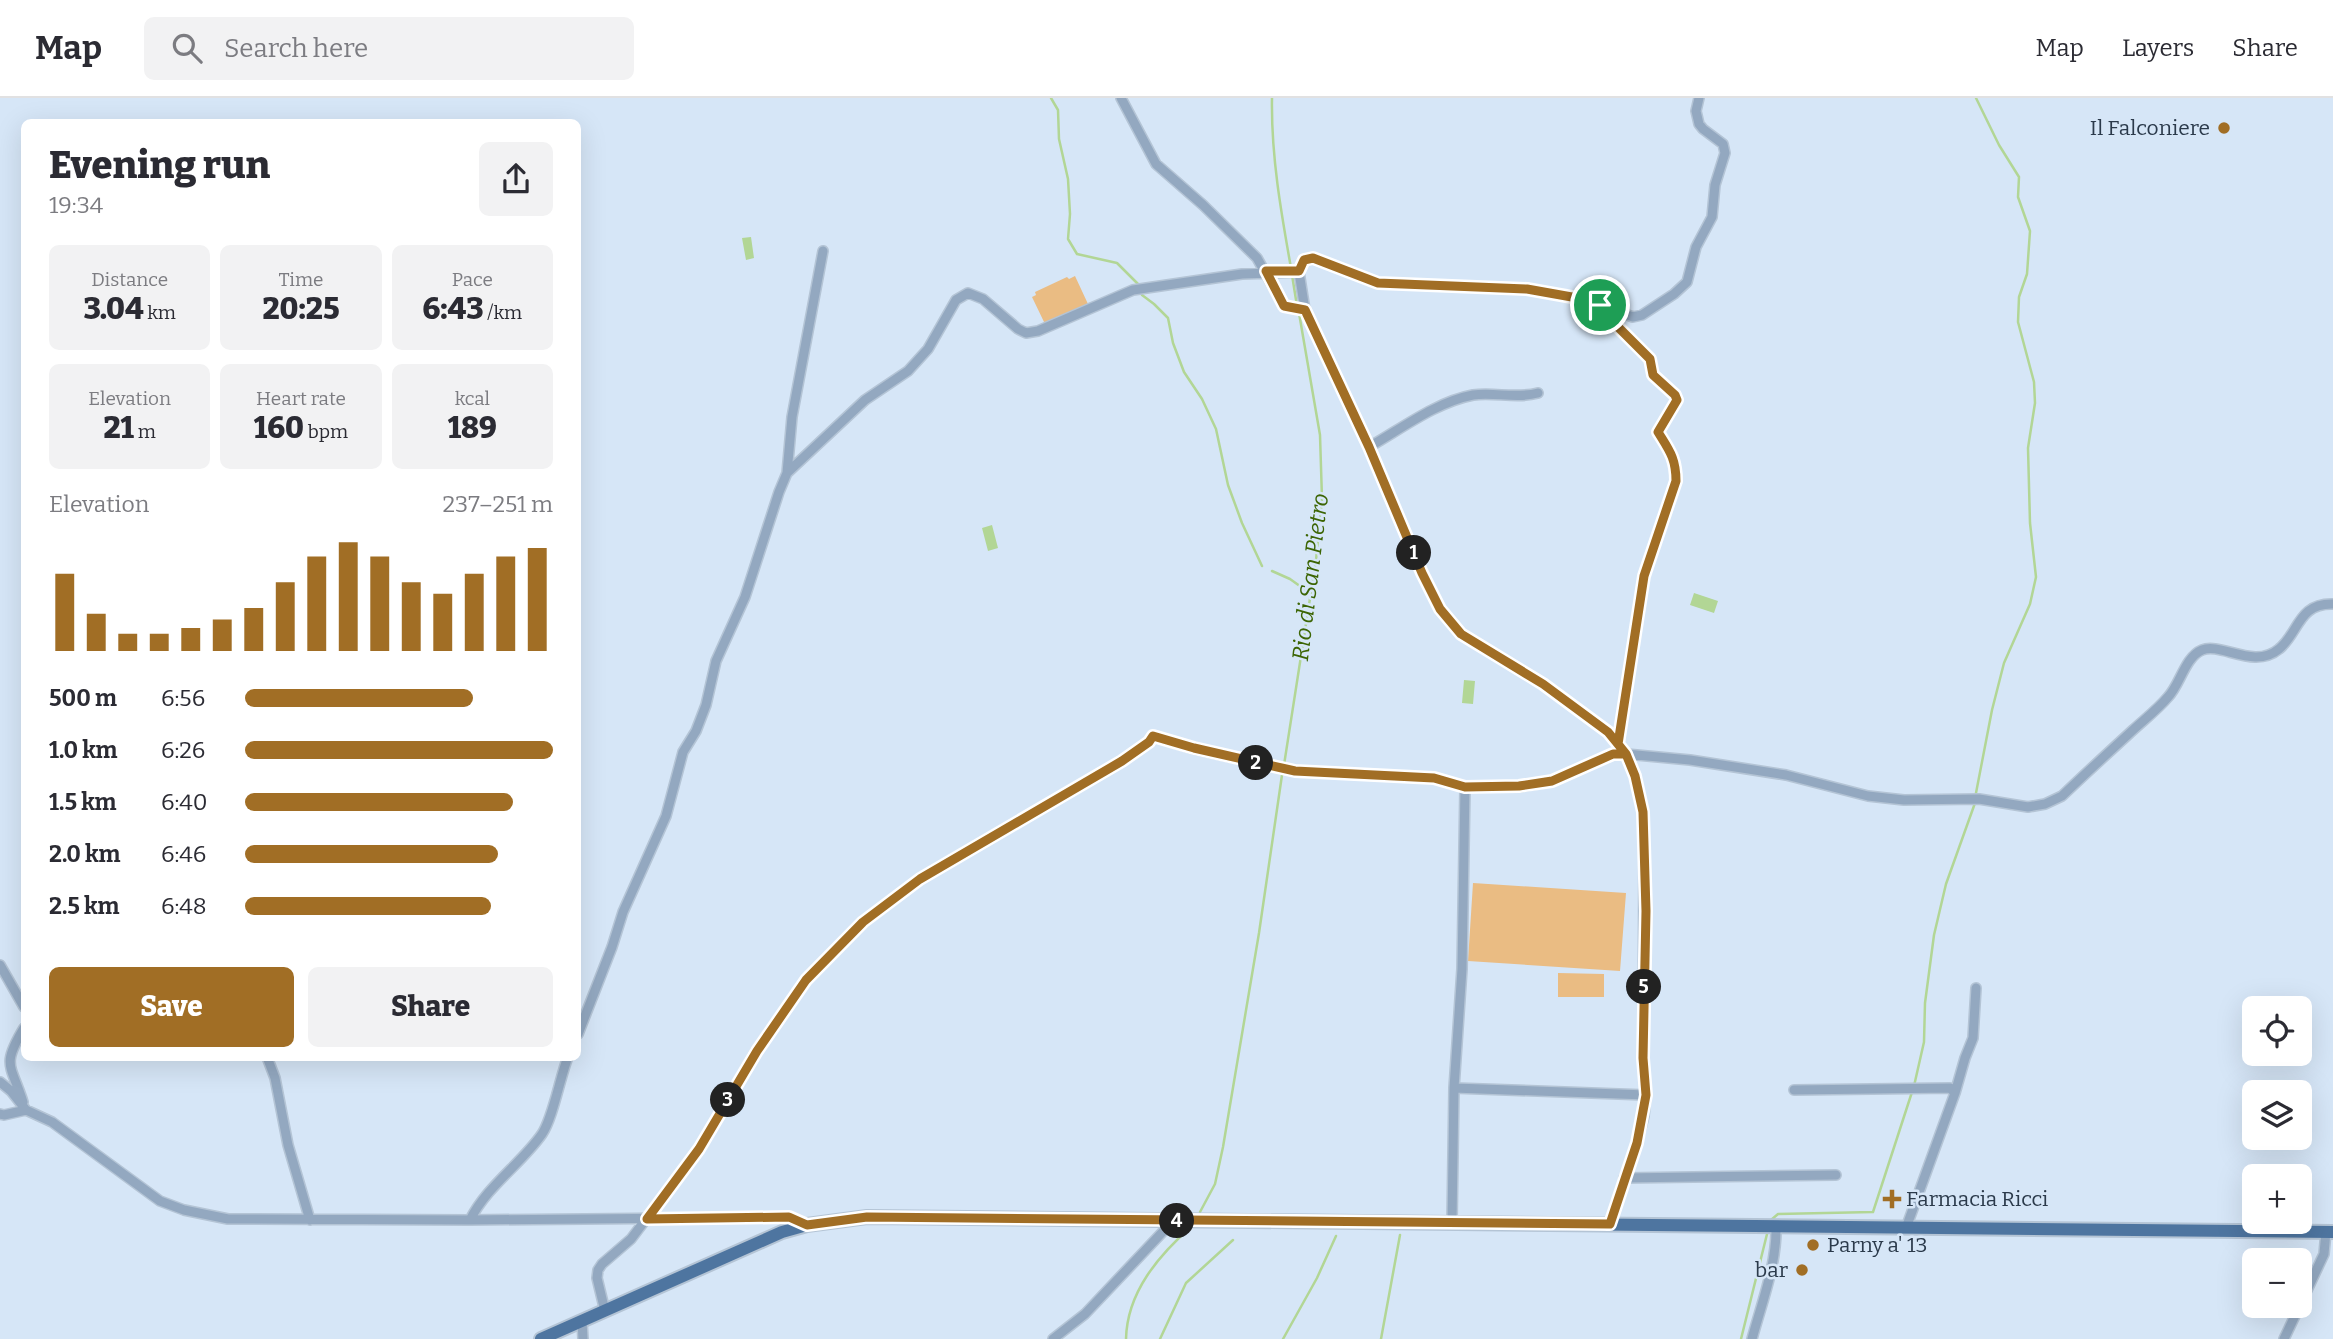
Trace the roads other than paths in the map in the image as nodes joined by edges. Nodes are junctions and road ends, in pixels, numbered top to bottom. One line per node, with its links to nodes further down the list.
1 (1121, 98): 4 (street)
2 (1699, 98): 6 (street)
3 (823, 251): 10 (street)
4 (1266, 271): 5 (street); 7 (street); 10 (street)
5 (1299, 271): 6 (street); 7 (street)
6 (1600, 305): 12 (street)
7 (1305, 310): 9 (street)
8 (1538, 393): 9 (street)
9 (1369, 447): 12 (street)
10 (787, 473): 18 (street)
11 (2333, 604): 13 (street)
12 (1618, 744): 13 (street)
13 (1626, 754): 14 (street); 26 (street)
14 (1465, 787): 23 (street); 31 (street)
15 (0, 965): 17 (street)
16 (1976, 988): 25 (street)
17 (21, 1002)
18 (581, 1026)
19 (21, 1033): 27 (street)
20 (269, 1061): 32 (street)
21 (567, 1061): 33 (street)
22 (0, 1082): 27 (street)
23 (1454, 1088): 26 (street); 35 (street)
24 (1794, 1090): 25 (street)
25 (1955, 1093): 39 (street)
26 (1646, 1095): 30 (street)
27 (26, 1110): 28 (street); 32 (street)
28 (0, 1114)
29 (1836, 1175): 30 (street)
30 (1624, 1178): 36 (street)
31 (647, 1219): 33 (street); 37 (street); 41 (street)
32 (310, 1220): 33 (street)
33 (470, 1220)
34 (1173, 1221): 35 (main road); 37 (main road); 45 (street)
35 (1452, 1222): 36 (main road)
36 (1610, 1224): 38 (main road)
37 (807, 1225): 41 (main road)
38 (1776, 1226): 39 (main road); 46 (street)
39 (1906, 1228): 40 (main road)
40 (2329, 1231): 47 (street)
41 (605, 1311): 42 (main road)
42 (582, 1321): 43 (main road); 44 (street)
43 (541, 1339)
44 (583, 1339)
45 (1053, 1339)
46 (1752, 1339)
47 (2284, 1339)

